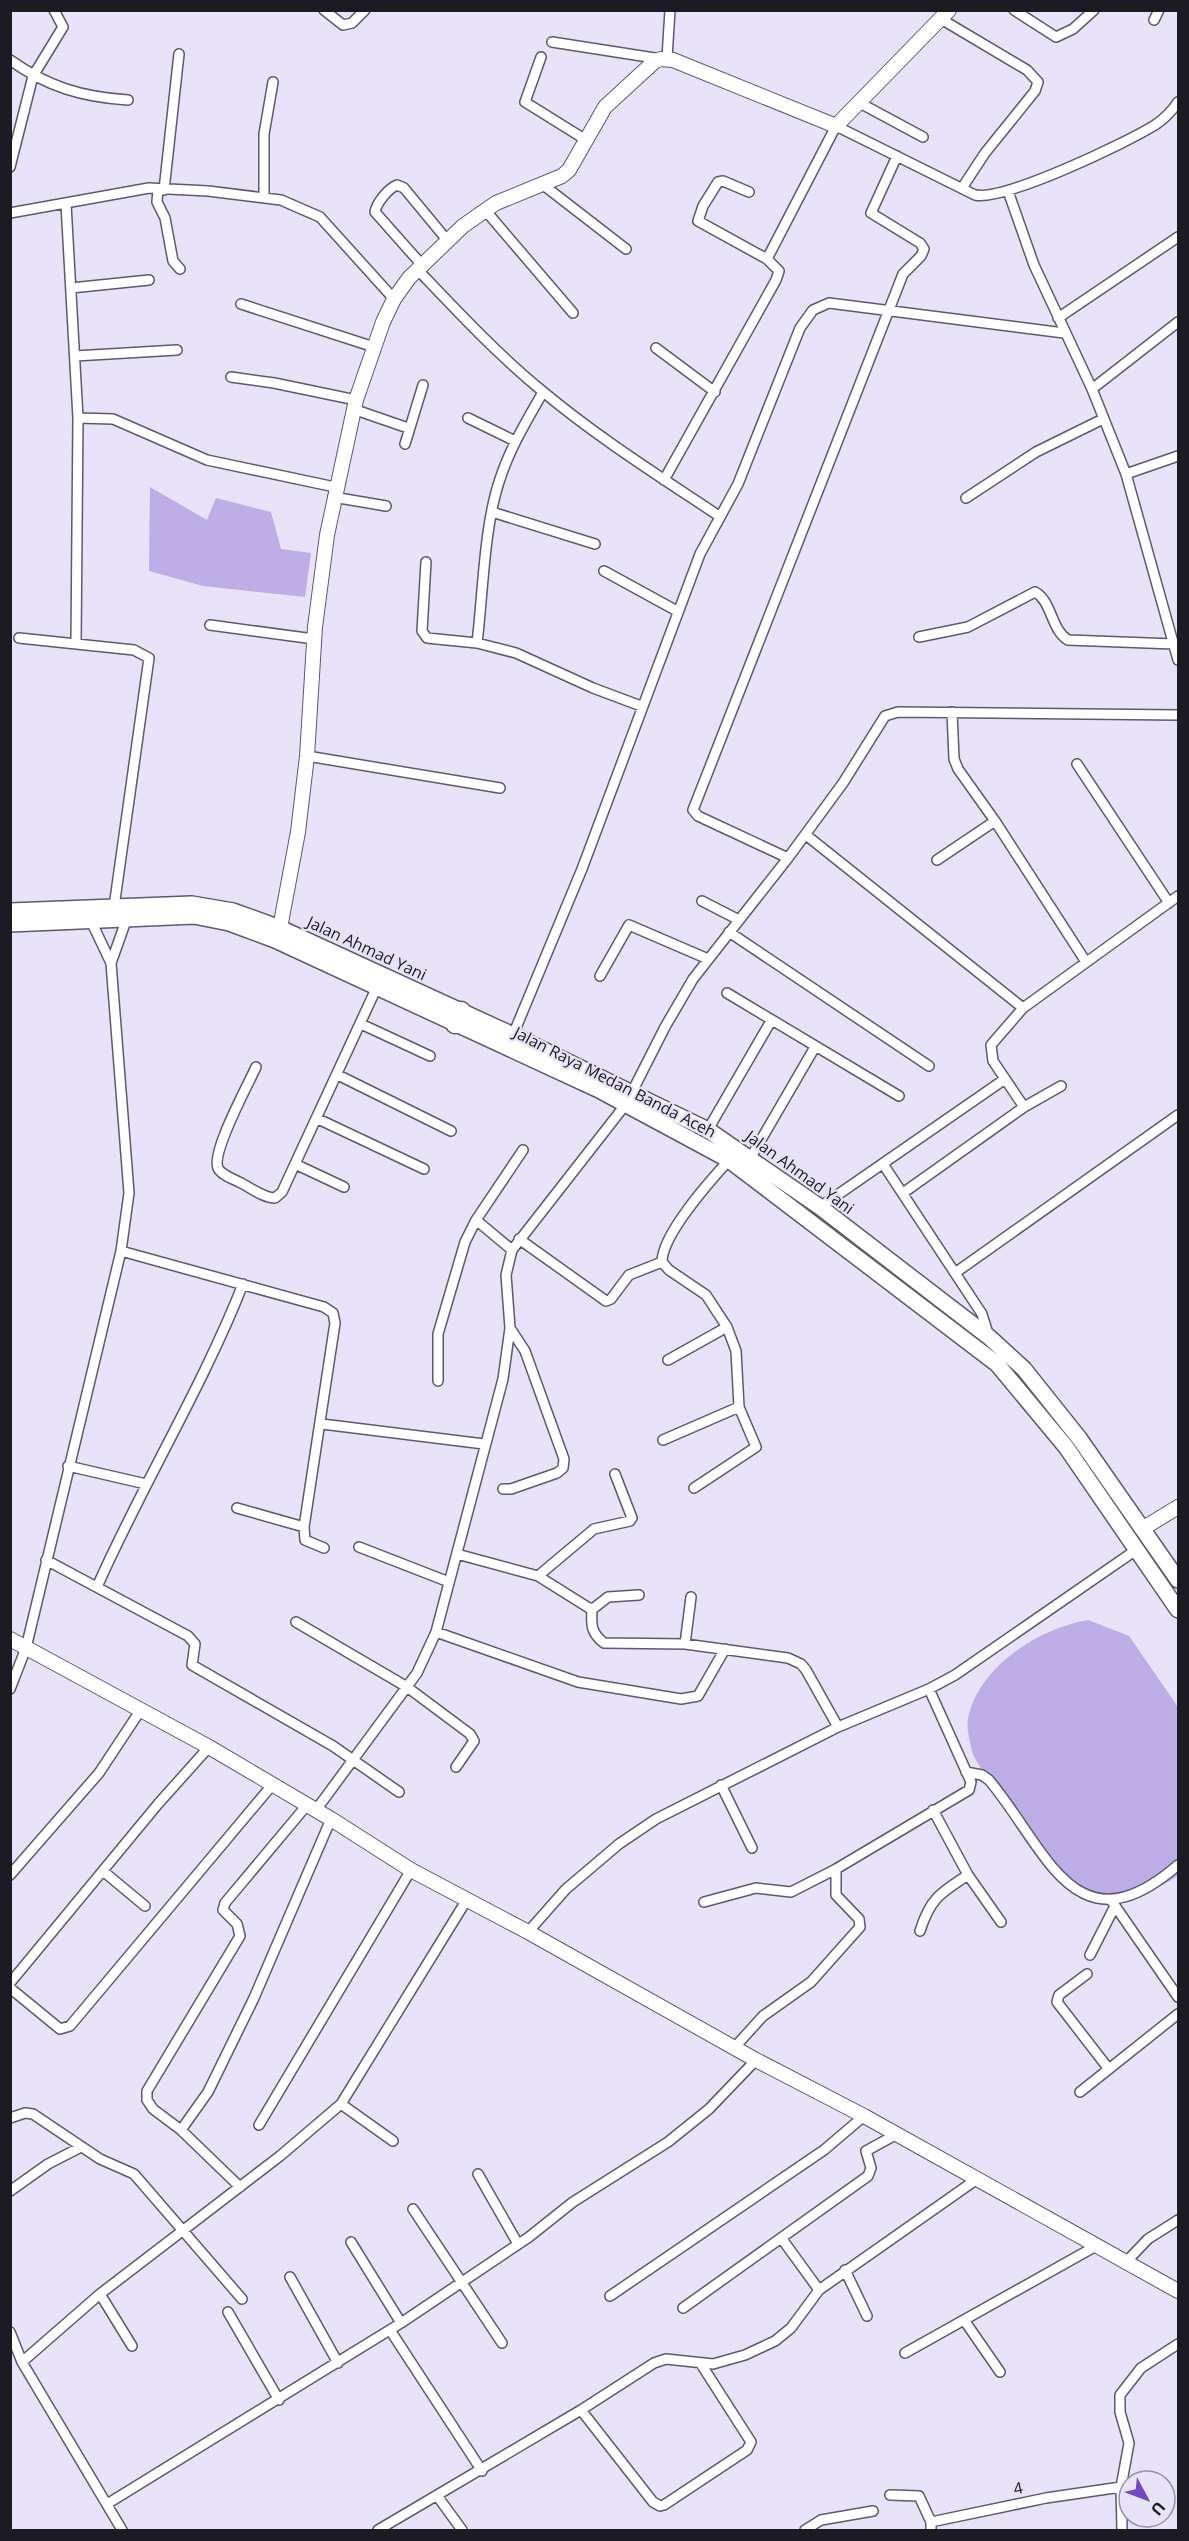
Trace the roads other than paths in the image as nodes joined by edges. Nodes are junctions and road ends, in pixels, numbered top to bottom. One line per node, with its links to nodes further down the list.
1 (54, 10): 15 (street)
2 (324, 10): 3 (street)
3 (365, 10)
4 (670, 10): 13 (street)
5 (1014, 10): 6 (street)
6 (1094, 10)
7 (1159, 10): 9 (street)
8 (945, 15): 18 (street); 26 (street)
9 (1154, 20)
10 (552, 42): 13 (street)
11 (179, 54): 27 (street)
12 (541, 57): 22 (street)
13 (664, 58): 20 (street); 22 (street)
14 (10, 60): 15 (street)
15 (33, 76): 17 (street); 24 (street)
16 (273, 82): 30 (street)
17 (128, 100)
18 (858, 102): 20 (street); 21 (street)
19 (1179, 102): 28 (street)
20 (836, 126): 23 (street); 37 (street)
21 (923, 137)
22 (586, 140): 25 (street)
23 (897, 156): 26 (street); 44 (street)
24 (10, 167)
25 (542, 184): 32 (street); 36 (street)
26 (962, 188): 28 (street)
27 (161, 189): 30 (street); 31 (street); 39 (street)
28 (1008, 191): 46 (street)
29 (749, 192): 37 (street)
30 (264, 197): 42 (street)
31 (66, 204): 33 (street); 41 (street)
32 (485, 210): 35 (street); 45 (street)
33 (10, 213)
34 (1179, 237): 46 (street)
35 (447, 240): 38 (street); 38 (street)
36 (626, 249)
37 (767, 259): 57 (street)
38 (419, 267): 42 (street); 56 (street)
39 (180, 269)
40 (149, 280): 41 (street)
41 (71, 288): 52 (street)
42 (394, 299): 49 (street)
43 (241, 304): 49 (street)
44 (889, 311): 48 (street); 72 (street); 93 (street)
45 (573, 313)
46 (1058, 318): 48 (street)
47 (1179, 322): 55 (street)
48 (1064, 333): 55 (street)
49 (374, 347): 58 (street)
50 (656, 348): 57 (street)
51 (177, 350): 52 (street)
52 (75, 356): 60 (street)
53 (231, 377): 58 (street)
54 (423, 385): 62 (street)
55 (1092, 389): 61 (street)
56 (543, 392): 63 (street); 67 (street)
57 (715, 392): 67 (street)
58 (355, 405): 62 (street); 68 (street)
59 (468, 417): 63 (street)
60 (78, 418): 68 (street); 81 (street)
61 (1103, 419): 66 (street); 69 (street)
62 (408, 428): 64 (street)
63 (515, 441): 71 (street)
64 (405, 444)
65 (1179, 456): 66 (street)
66 (1126, 474): 83 (street)
67 (664, 480): 72 (street)
68 (334, 492): 70 (street); 80 (street)
69 (966, 498)
70 (386, 506)
71 (492, 512): 73 (street); 82 (street)
72 (719, 516): 76 (street)
73 (595, 544)
74 (426, 562): 82 (street)
75 (604, 571): 76 (street)
76 (677, 611): 85 (street)
77 (210, 625): 80 (street)
78 (919, 637): 83 (street)
79 (19, 638): 81 (street)
80 (314, 639): 88 (street)
81 (76, 643): 98 (street)
82 (477, 644): 85 (street)
83 (1174, 644): 84 (street)
84 (1179, 660)
85 (641, 706): 116 (street)
86 (952, 712): 87 (street); 91 (street); 92 (street)
87 (1179, 716)
88 (308, 756): 90 (street); 104 (street)
89 (1077, 765): 97 (street)
90 (500, 788)
91 (995, 820): 94 (street); 107 (street)
92 (806, 835): 93 (street); 112 (street)
93 (788, 858): 101 (street)
94 (937, 860)
95 (1179, 896): 97 (street)
96 (702, 901): 101 (street)
97 (1169, 903): 107 (street)
98 (114, 907): 99 (main road, Jalan Ahmad Yani); 104 (main road, Jalan Ahmad Yani)
99 (10, 911)
100 (127, 918): 102 (main road, Jalan Raya Medan Banda Aceh); 108 (street); 110 (main road, Jalan Raya Medan Banda Aceh)
101 (739, 920): 105 (street)
102 (91, 921): 103 (main road, Jalan Raya Medan Banda Aceh); 108 (street)
103 (10, 924)
104 (280, 928): 113 (main road, Jalan Ahmad Yani)
105 (729, 932): 106 (street); 119 (street)
106 (708, 959): 109 (street); 125 (street)
107 (1086, 962): 112 (street)
108 (111, 963): 143 (street)
109 (600, 976)
110 (376, 989): 113 (main road, Jalan Raya Medan Banda Aceh); 115 (street)
111 (727, 993): 114 (street)
112 (1023, 1008): 122 (street)
113 (458, 1018): 116 (main road, Jalan Ahmad Yani); 125 (main road, Jalan Raya Medan Banda Aceh)
114 (771, 1021): 117 (street); 130 (street)
115 (361, 1024): 118 (street); 121 (street)
116 (513, 1035): 125 (main road, Jalan Ahmad Yani)
117 (815, 1047): 124 (street); 132 (street)
118 (430, 1056)
119 (929, 1066)
120 (256, 1067): 134 (street)
121 (338, 1075): 128 (street); 129 (street)
122 (1005, 1079): 126 (street); 135 (street)
123 (1061, 1086): 126 (street)
124 (899, 1096)
125 (629, 1098): 130 (main road, Jalan Ahmad Yani); 141 (street)
126 (1024, 1107): 138 (street)
127 (1179, 1115): 145 (street)
128 (316, 1118): 134 (street); 136 (street)
129 (451, 1131)
130 (704, 1136): 132 (main road, Jalan Ahmad Yani); 133 (main road, Jalan Raya Medan Banda Aceh)
131 (523, 1150): 140 (street)
132 (751, 1157): 139 (main road, Jalan Ahmad Yani)
133 (729, 1160): 144 (street); 167 (main road, Jalan Raya Medan Banda Aceh)
134 (295, 1164): 137 (street)
135 (883, 1164): 138 (street); 139 (street)
136 (424, 1169)
137 (344, 1187)
138 (903, 1193): 145 (street)
139 (820, 1207): 149 (main road, Jalan Ahmad Yani)
140 (476, 1220): 142 (street); 151 (street)
141 (519, 1239): 142 (street); 144 (street)
142 (512, 1250): 148 (street)
143 (121, 1251): 146 (street); 156 (street)
144 (662, 1262): 147 (street)
145 (954, 1273): 149 (street)
146 (243, 1284): 153 (street); 158 (street)
147 (727, 1327): 150 (street); 152 (street)
148 (510, 1328): 155 (street); 160 (street)
149 (990, 1337): 164 (main road, Jalan Ahmad Yani)
150 (668, 1360)
151 (438, 1381)
152 (739, 1407): 154 (street); 159 (street)
153 (322, 1424): 155 (street); 163 (street)
154 (663, 1440)
155 (484, 1444): 168 (street)
156 (68, 1466): 158 (street); 169 (street)
157 (615, 1474): 170 (street)
158 (146, 1484): 173 (street)
159 (694, 1488)
160 (502, 1489)
161 (1179, 1507): 164 (street)
162 (237, 1508): 163 (street)
163 (304, 1527): 166 (street)
164 (1142, 1529): 171 (main road, Jalan Ahmad Yani)
165 (359, 1547): 172 (street)
166 (324, 1548)
167 (1136, 1550): 177 (main road, Jalan Raya Medan Banda Aceh); 186 (street)
168 (457, 1554): 170 (street); 172 (street)
169 (46, 1560): 173 (street); 182 (street)
170 (538, 1576): 176 (street)
171 (1179, 1580)
172 (449, 1582): 179 (street)
173 (97, 1587): 190 (street)
174 (639, 1595): 176 (street)
175 (692, 1597): 181 (street)
176 (592, 1609): 181 (street)
177 (1179, 1610)
178 (296, 1622): 184 (street)
179 (436, 1632): 183 (street); 184 (street)
180 (10, 1639): 182 (street)
181 (685, 1644): 183 (street)
182 (26, 1648): 185 (street); 187 (street)
183 (725, 1649): 188 (street)
184 (407, 1687): 190 (street); 191 (street)
185 (10, 1689)
186 (929, 1689): 188 (street); 192 (street)
187 (141, 1711): 189 (street); 204 (street)
188 (838, 1727): 194 (street)
189 (209, 1746): 193 (street); 202 (street)
190 (353, 1759): 195 (street); 196 (street)
191 (456, 1767)
192 (966, 1772): 197 (street); 208 (street)
193 (273, 1784): 196 (street); 216 (street)
194 (721, 1785): 199 (street); 212 (street)
195 (399, 1792)
196 (311, 1807): 198 (street); 227 (street)
197 (933, 1810): 201 (street); 205 (street)
198 (331, 1819): 203 (street); 227 (street)
199 (752, 1848)
200 (1179, 1865): 208 (street)
201 (836, 1869): 207 (street); 219 (street)
202 (103, 1870): 209 (street); 215 (street)
203 (411, 1870): 206 (street); 226 (street)
204 (10, 1875)
205 (968, 1875): 210 (street); 211 (street)
206 (466, 1901): 212 (street); 223 (street)
207 (704, 1902)
208 (1113, 1903): 213 (street); 217 (street)
209 (145, 1906)
210 (1001, 1922)
211 (920, 1931)
212 (528, 1932): 219 (street)
213 (1090, 1955)
214 (1087, 1974): 221 (street)
215 (10, 1983)
216 (10, 1988)
217 (1179, 1997)
218 (1179, 2014): 221 (street)
219 (734, 2048): 220 (street)
220 (756, 2060): 224 (street); 240 (street)
221 (1108, 2068): 222 (street)
222 (1080, 2092)
223 (342, 2104): 229 (street); 233 (street)
224 (864, 2116): 228 (street); 249 (street)
225 (10, 2118): 230 (street)
226 (259, 2125)
227 (181, 2130): 233 (street)
228 (897, 2134): 232 (street); 238 (street)
229 (393, 2141)
230 (81, 2146): 234 (street); 237 (street)
231 (478, 2174): 240 (street)
232 (977, 2180): 241 (street); 243 (street)
233 (240, 2187): 237 (street)
234 (10, 2191)
235 (413, 2209): 245 (street)
236 (1179, 2220): 242 (street)
237 (183, 2231): 248 (street); 250 (street)
238 (782, 2239): 246 (street); 251 (street)
239 (351, 2242): 255 (street)
240 (518, 2244): 245 (street)
241 (1096, 2246): 242 (street); 254 (street)
242 (1126, 2262): 247 (street)
243 (845, 2270): 246 (street); 253 (street)
244 (290, 2277): 263 (street)
245 (461, 2282): 255 (street); 258 (street)
246 (819, 2290): 264 (street)
247 (1179, 2291)
248 (100, 2294): 260 (street); 262 (street)
249 (610, 2296)
250 (242, 2299)
251 (683, 2308)
252 (228, 2312): 266 (street)
253 (867, 2316)
254 (964, 2320): 261 (street); 265 (street)
255 (401, 2323): 256 (street)
256 (390, 2330): 263 (street); 269 (street)
257 (10, 2332): 262 (street)
258 (502, 2343)
259 (1179, 2343): 268 (street)
260 (132, 2346)
261 (905, 2353)
262 (22, 2362): 273 (street)
263 (338, 2363): 266 (street)
264 (701, 2364): 267 (street); 267 (street)
265 (1000, 2372)
266 (279, 2400): 273 (street)
267 (581, 2410): 269 (street)
268 (1124, 2469)
269 (482, 2470): 272 (street)
270 (1117, 2488): 275 (street, 4)
271 (890, 2495): 275 (street)
272 (438, 2497): 277 (street); 278 (street)
273 (113, 2501): 276 (street)
274 (873, 2511): 279 (street)
275 (931, 2526)
276 (121, 2530)
277 (378, 2530)
278 (462, 2530)
279 (805, 2530)

